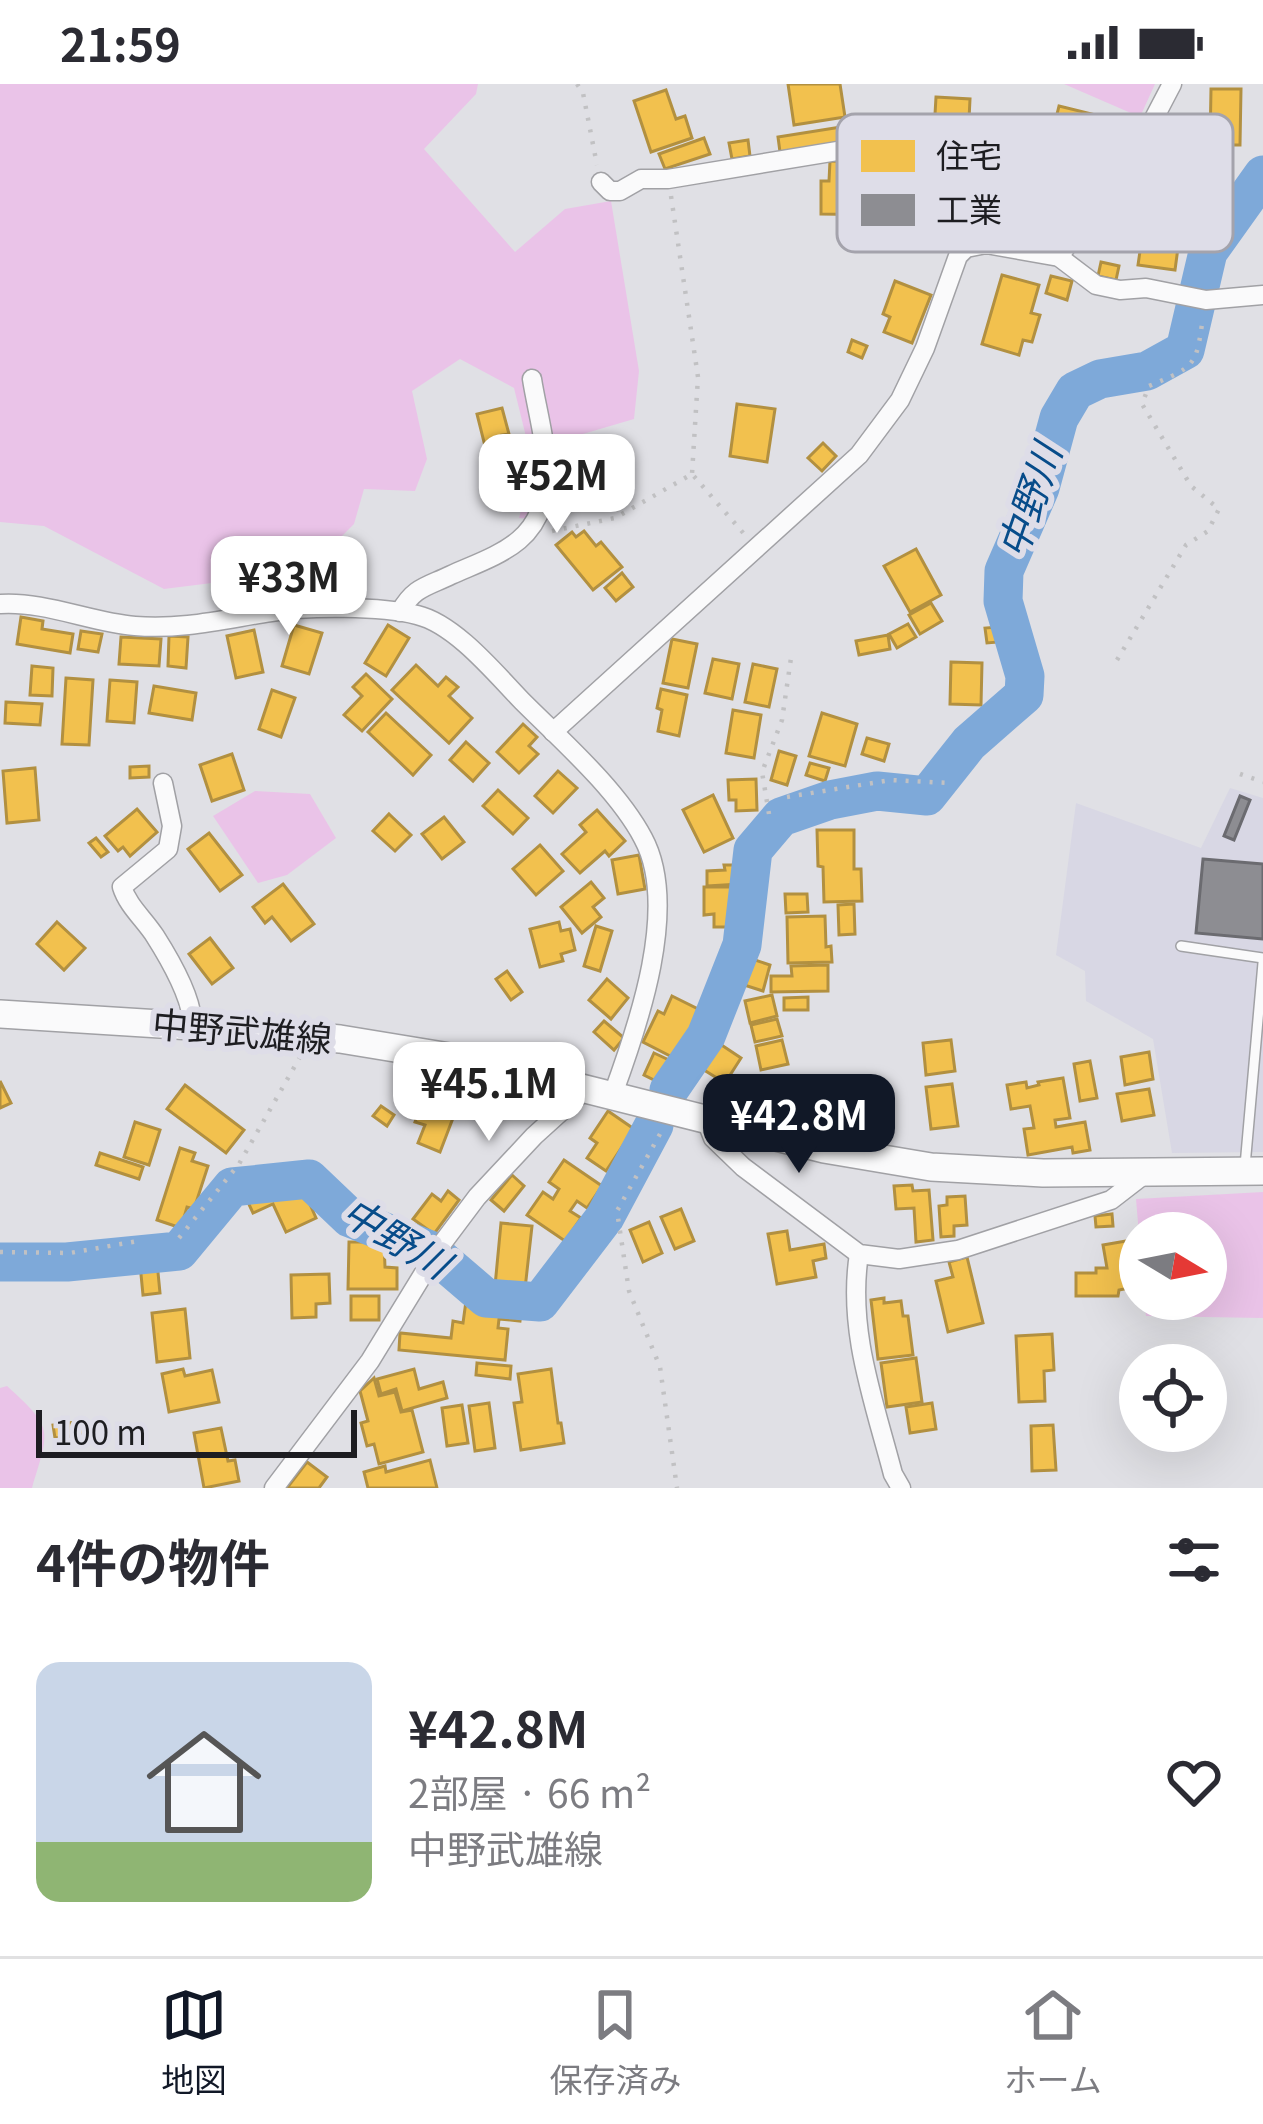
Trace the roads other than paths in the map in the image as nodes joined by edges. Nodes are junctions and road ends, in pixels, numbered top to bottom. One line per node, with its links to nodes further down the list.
1 (1172, 84): 2 (street)
2 (1156, 114)
3 (837, 151): 4 (street)
4 (601, 182)
5 (962, 252): 13 (street)
6 (1031, 252): 8 (street)
7 (1062, 252): 8 (street)
8 (1059, 257): 9 (street)
9 (1263, 295)
10 (532, 379): 12 (street)
11 (0, 604): 12 (street)
12 (400, 612): 13 (street)
13 (553, 732): 19 (street)
14 (163, 783): 18 (street)
15 (1181, 946): 16 (lane)
16 (1263, 960): 21 (lane)
17 (0, 1014): 18 (main road, 中野武雄線)
18 (192, 1026): 19 (main road, 中野武雄線)
19 (600, 1091): 20 (main road, 中野武雄線); 24 (street)
20 (694, 1117): 22 (main road, 中野武雄線); 23 (street)
21 (1254, 1171): 22 (main road, 中野武雄線)
22 (1146, 1172): 23 (street)
23 (859, 1254): 25 (street)
24 (274, 1488)
25 (901, 1488)

